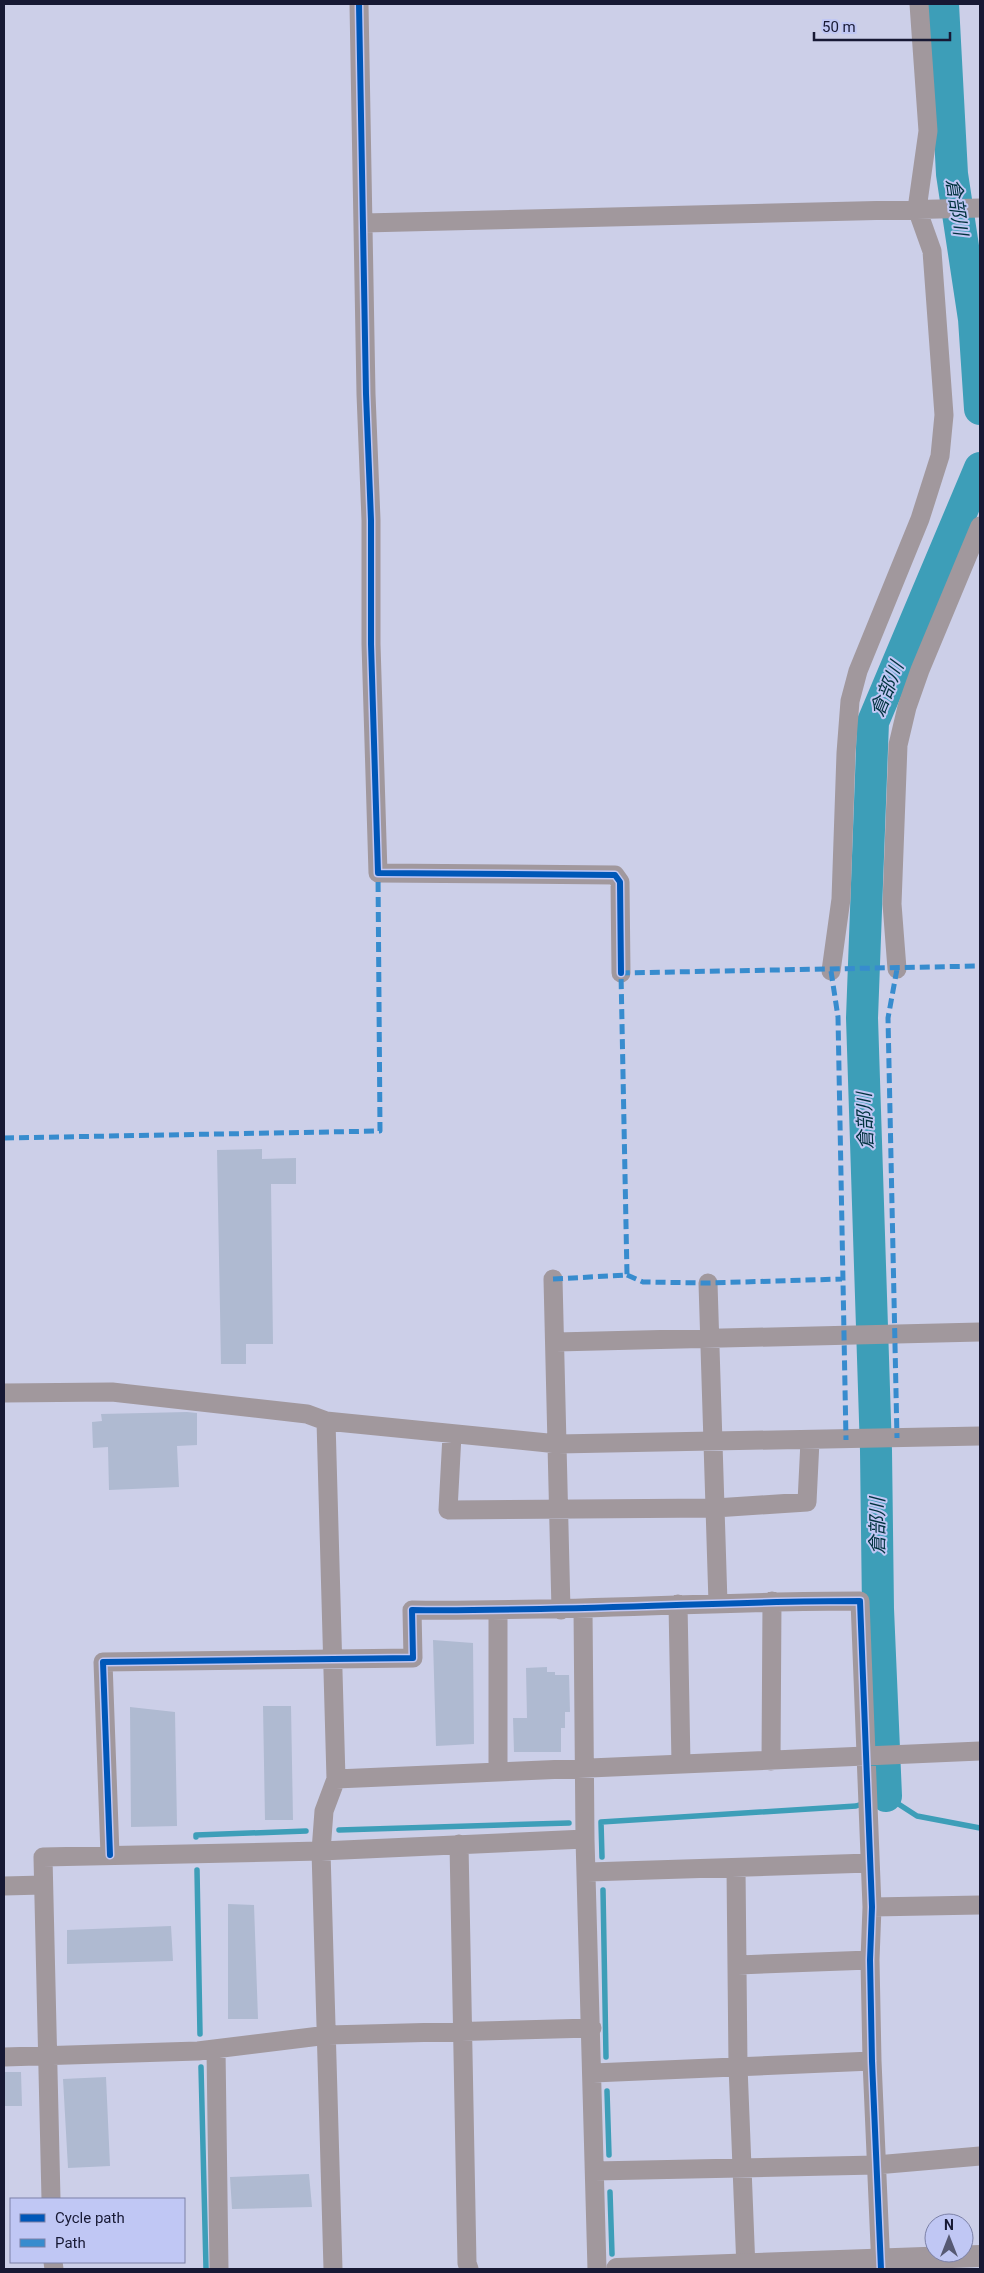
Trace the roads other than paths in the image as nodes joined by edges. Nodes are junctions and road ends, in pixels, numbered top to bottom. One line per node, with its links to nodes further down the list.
1 (359, 4): 5 (street)
2 (919, 4): 4 (street)
3 (980, 208): 4 (street)
4 (921, 209): 5 (street); 8 (street)
5 (364, 223): 9 (street)
6 (980, 526): 7 (street)
7 (897, 969)
8 (831, 971)
9 (621, 973)
10 (553, 1279): 14 (street)
11 (708, 1283): 13 (street)
12 (980, 1332): 13 (street)
13 (710, 1337): 14 (street); 20 (street)
14 (556, 1342): 21 (street)
15 (4, 1393): 16 (street)
16 (326, 1421): 17 (street); 30 (street)
17 (452, 1435): 21 (street); 23 (street)
18 (980, 1436): 19 (street)
19 (810, 1441): 20 (street); 22 (street)
20 (712, 1443): 21 (street); 22 (street)
21 (558, 1444): 23 (street)
22 (715, 1508): 23 (street); 25 (street)
23 (559, 1509): 27 (street)
24 (772, 1601): 25 (street); 32 (street); 33 (street)
25 (718, 1603): 26 (street)
26 (678, 1604): 28 (street); 34 (street)
27 (561, 1610): 28 (street); 29 (street)
28 (584, 1610): 35 (street)
29 (498, 1612): 30 (street); 36 (street)
30 (334, 1658): 37 (street); 41 (street)
31 (980, 1751): 32 (street)
32 (868, 1756): 33 (street); 42 (street)
33 (772, 1761): 34 (street)
34 (681, 1764): 35 (street)
35 (585, 1769): 36 (street); 38 (street)
36 (498, 1770): 37 (street)
37 (336, 1779): 40 (street)
38 (585, 1839): 39 (street); 44 (street)
39 (459, 1844): 40 (street); 52 (street)
40 (321, 1851): 41 (street); 53 (street)
41 (110, 1856): 45 (street)
42 (870, 1863): 43 (street); 48 (street)
43 (736, 1868): 44 (street); 50 (street)
44 (588, 1872): 51 (street)
45 (43, 1885): 46 (street); 55 (street)
46 (4, 1886)
47 (980, 1905): 48 (street)
48 (872, 1907): 49 (street)
49 (870, 1960): 50 (street); 57 (street)
50 (738, 1966): 58 (street)
51 (592, 2028): 52 (street); 59 (street)
52 (462, 2030): 53 (street); 70 (street)
53 (328, 2035): 54 (street); 69 (street)
54 (216, 2049): 55 (street); 68 (street)
55 (46, 2056): 56 (street); 64 (street)
56 (4, 2057)
57 (872, 2061): 58 (street); 61 (street)
58 (738, 2066): 59 (street); 62 (street)
59 (593, 2073): 63 (street)
60 (980, 2156): 61 (street)
61 (876, 2165): 62 (street); 66 (street)
62 (742, 2167): 63 (street); 67 (street)
63 (595, 2171): 71 (street)
64 (51, 2198)
65 (980, 2256): 66 (street)
66 (880, 2265): 67 (street)
67 (746, 2267): 72 (street)
68 (219, 2269)
69 (333, 2269)
70 (469, 2269)
71 (597, 2269)
72 (617, 2269)

